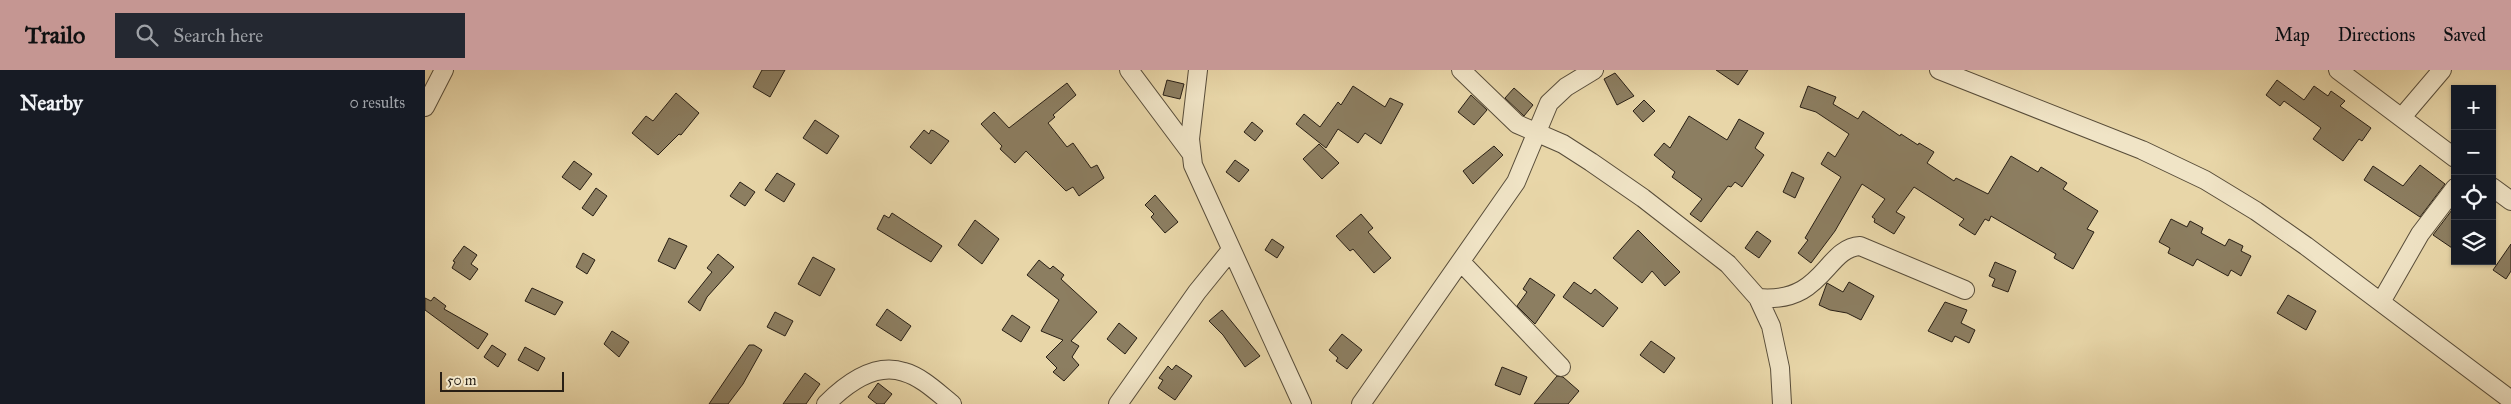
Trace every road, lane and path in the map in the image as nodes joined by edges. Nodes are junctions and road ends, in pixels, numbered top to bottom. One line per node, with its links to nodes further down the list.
1 (444, 70): 9 (street)
2 (1129, 70): 12 (street)
3 (1198, 70): 12 (street)
4 (1461, 70): 11 (street)
5 (1594, 70): 11 (street)
6 (1939, 70): 21 (street)
7 (2338, 70): 10 (street)
8 (2442, 70): 10 (street)
9 (425, 107)
10 (2402, 117): 13 (street)
11 (1537, 133): 18 (street); 20 (street)
12 (1191, 153): 17 (street)
13 (2451, 155)
14 (2496, 189): 16 (street)
15 (2451, 193): 21 (street)
16 (2511, 201)
17 (1231, 250): 26 (street); 27 (street)
18 (1461, 262): 22 (street); 28 (street)
19 (1965, 290): 20 (street)
20 (1758, 298): 29 (street)
21 (2381, 302): 23 (street)
22 (1561, 367)
23 (2511, 400)
24 (826, 404): 25 (street)
25 (952, 404)
26 (1117, 404)
27 (1302, 404)
28 (1361, 404)
29 (1782, 404)

